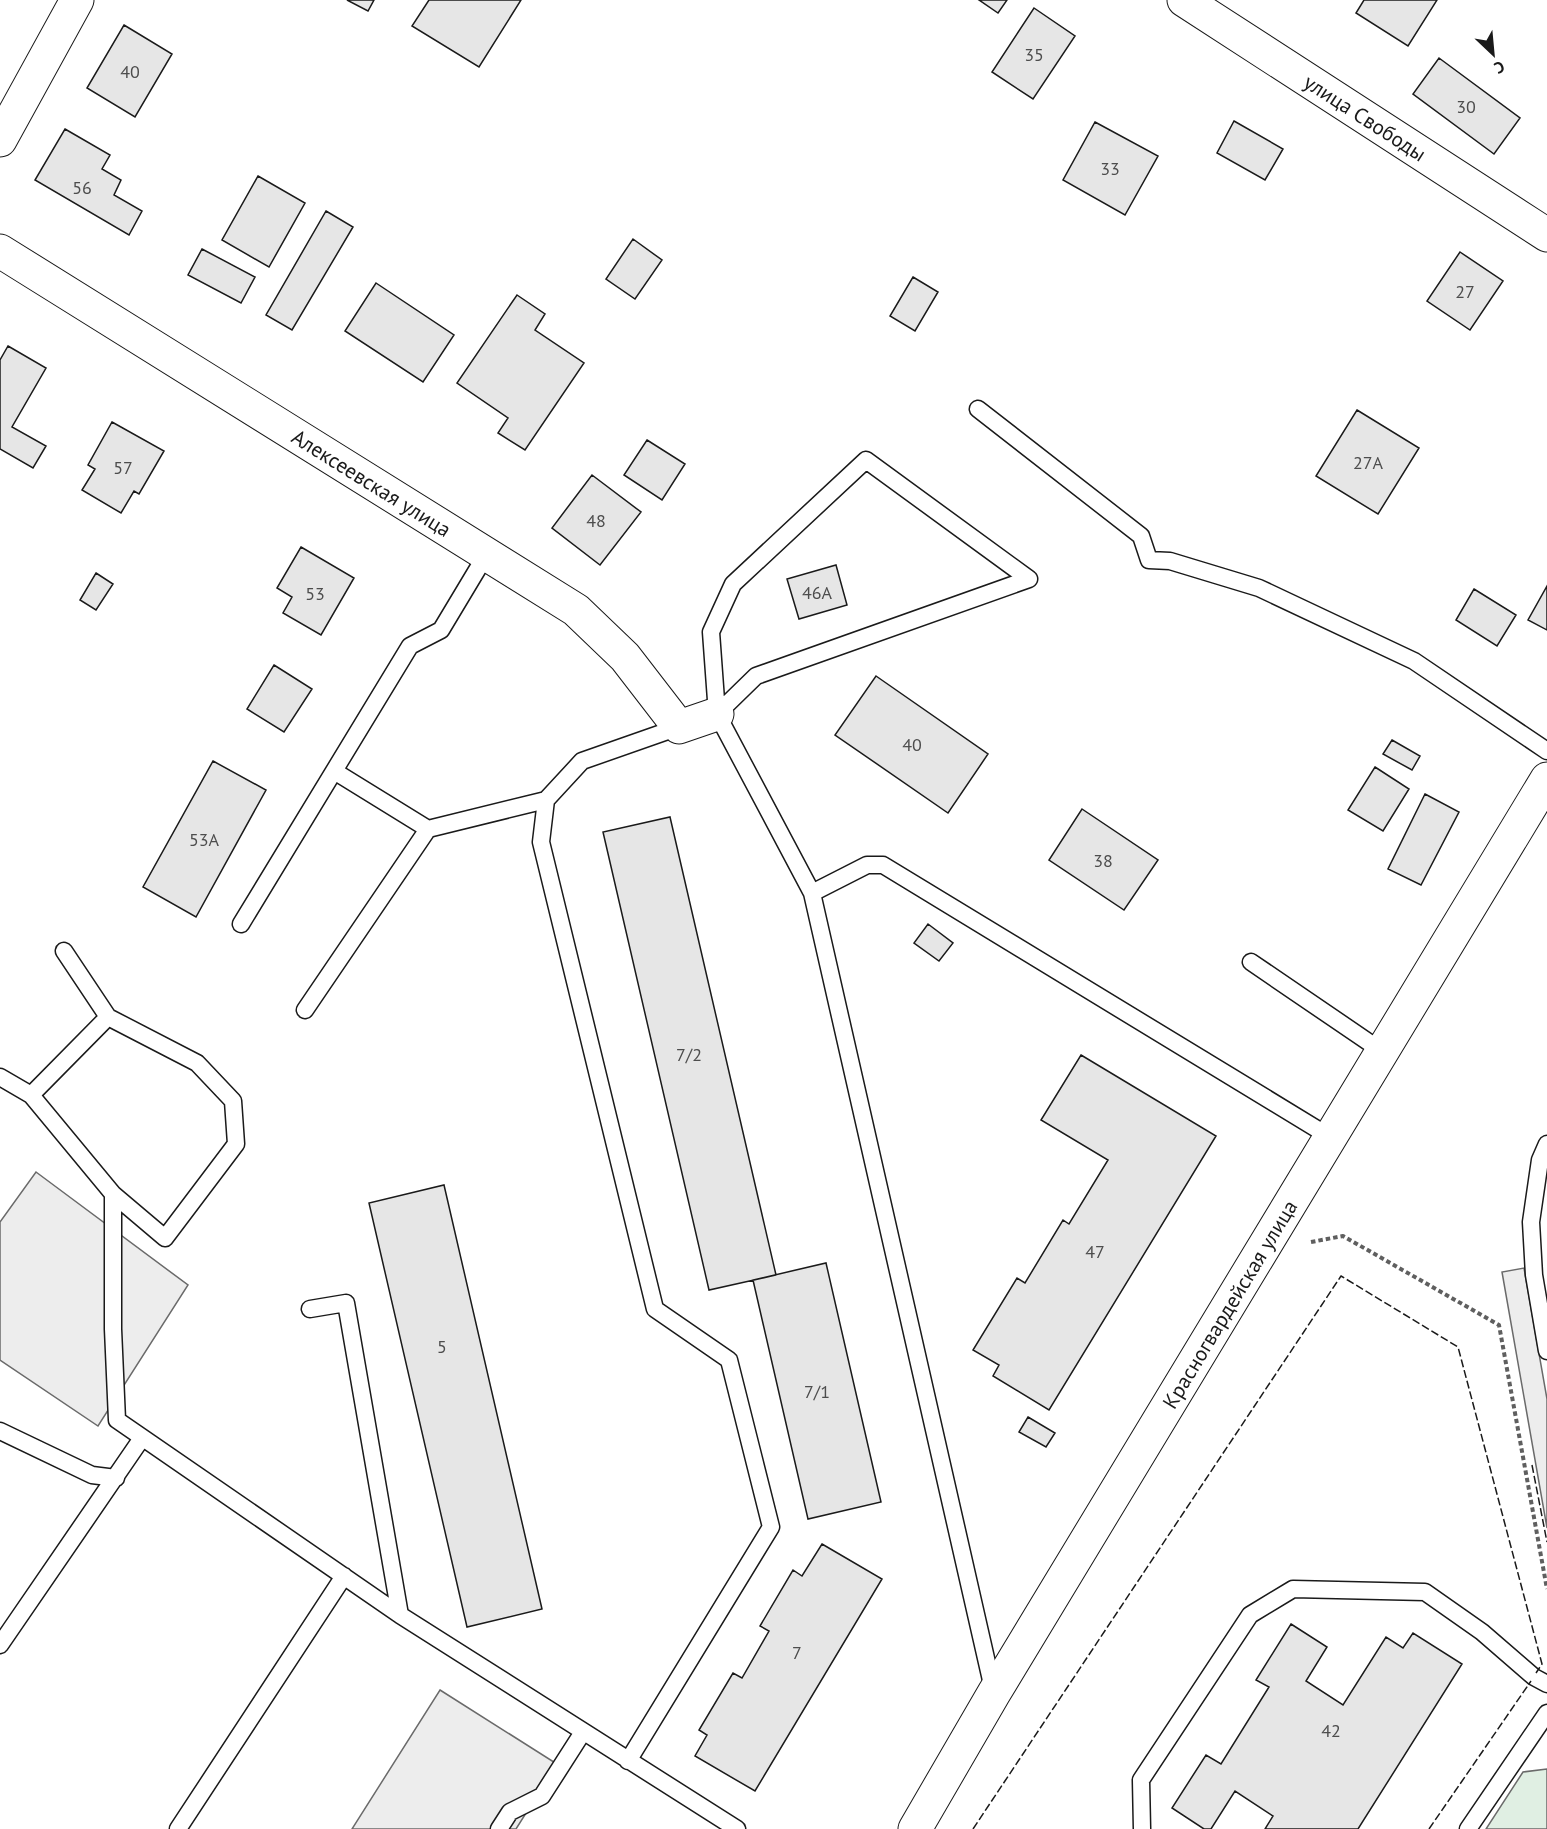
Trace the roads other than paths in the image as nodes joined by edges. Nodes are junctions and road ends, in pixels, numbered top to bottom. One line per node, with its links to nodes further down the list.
1 (77, 0): 3 (street)
2 (1184, 0): 4 (street, улица Свободы)
3 (0, 140)
4 (1547, 235)
5 (0, 251): 7 (street, Алексеевская улица)
6 (978, 409): 10 (lane)
7 (486, 555): 9 (street, Алексеевская улица); 11 (lane)
8 (717, 714): 8 (lane); 9 (street); 15 (lane)
9 (679, 727): 13 (lane)
10 (1547, 751)
11 (334, 771): 14 (lane); 16 (lane)
12 (1547, 779): 21 (street, Красногвардейская улица)
13 (546, 800): 14 (lane); 39 (lane)
14 (428, 828): 19 (lane)
15 (812, 894): 24 (lane); 36 (lane)
16 (241, 924)
17 (64, 951): 20 (lane)
18 (1251, 962): 21 (lane)
19 (305, 1010)
20 (108, 1017): 23 (lane); 26 (lane)
21 (1383, 1052): 24 (street, Красногвардейская улица)
22 (0, 1077): 23 (lane)
23 (31, 1095): 26 (lane)
24 (1330, 1137): 36 (street, Красногвардейская улица)
25 (1547, 1144): 28 (lane)
26 (113, 1194): 30 (lane)
27 (310, 1309): 33 (lane)
28 (1547, 1351)
29 (0, 1431): 31 (lane)
30 (142, 1438): 31 (lane); 32 (lane)
31 (116, 1478): 34 (lane)
32 (344, 1576): 33 (lane); 40 (lane)
33 (400, 1615): 38 (lane)
34 (0, 1646)
35 (1547, 1684): 44 (lane)
36 (994, 1693): 43 (street, Красногвардейская улица)
37 (1547, 1713): 45 (lane)
38 (583, 1732): 39 (lane); 41 (lane)
39 (628, 1761): 42 (lane)
40 (178, 1829)
41 (499, 1829)
42 (737, 1829)
43 (915, 1829)
44 (1142, 1829)
45 (1468, 1829)

